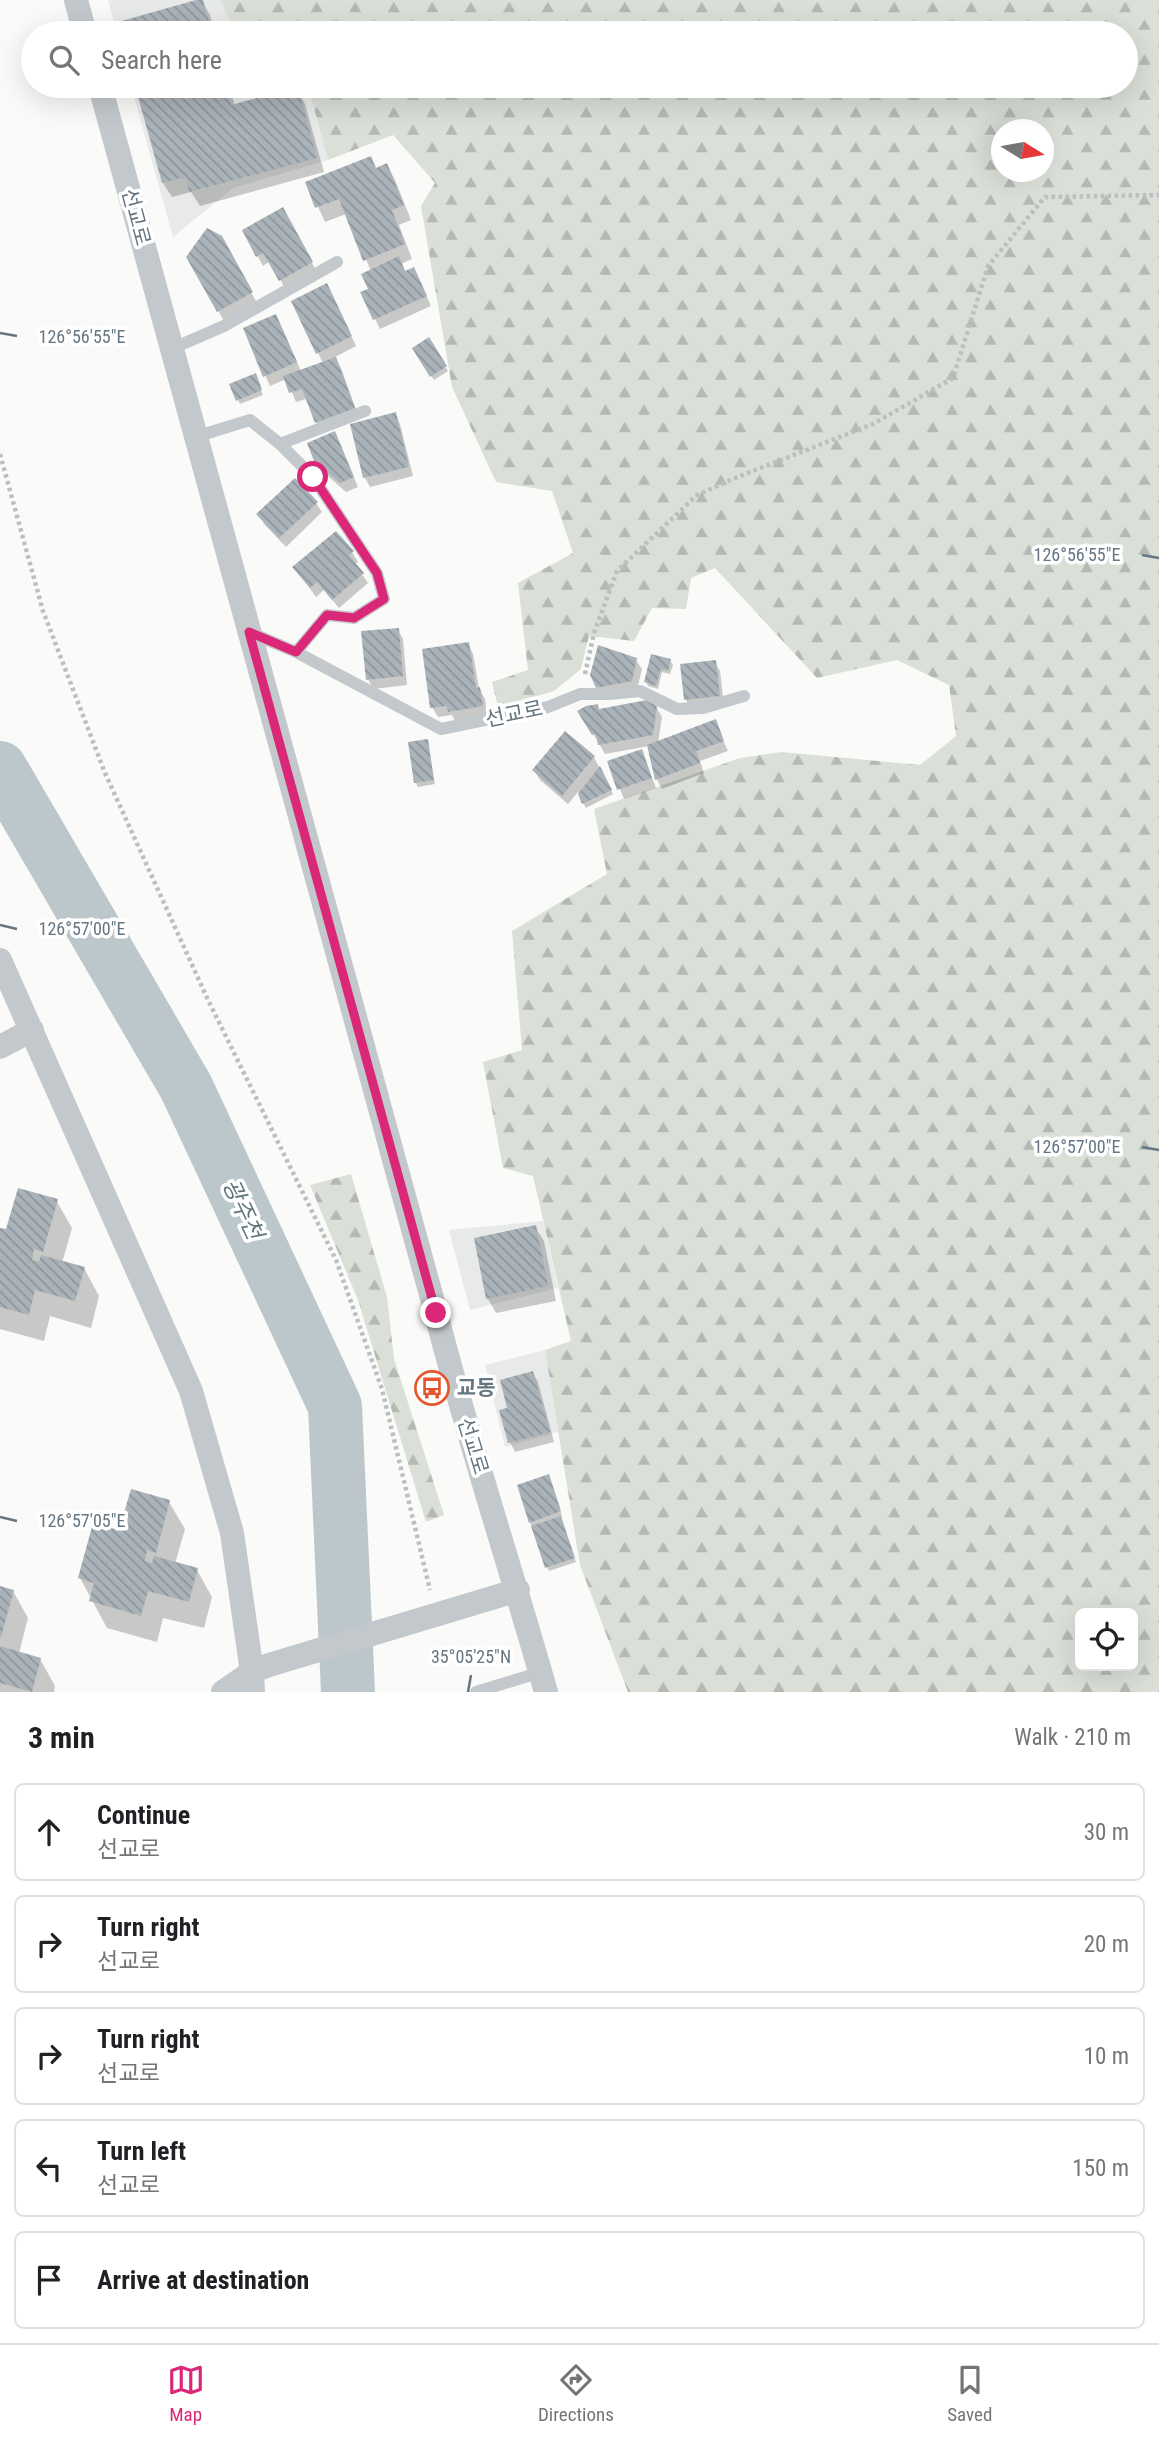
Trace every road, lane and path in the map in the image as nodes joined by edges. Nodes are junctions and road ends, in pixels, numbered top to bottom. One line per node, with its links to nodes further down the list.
1 (76, 0): 2 (street)
2 (82, 21)
3 (103, 98): 6 (street, 선교로)
4 (1159, 195): 13 (path)
5 (337, 262): 6 (lane)
6 (171, 349): 8 (street, 선교로)
7 (365, 411): 9 (lane)
8 (195, 437): 9 (lane); 11 (street, 선교로)
9 (280, 444): 12 (lane)
10 (0, 454): 19 (path)
11 (249, 632): 12 (lane, 선교로); 18 (street, 선교로)
12 (296, 652): 13 (lane, 선교로)
13 (580, 694): 14 (lane, 선교로)
14 (744, 696)
15 (0, 960): 16 (street)
16 (32, 1030): 17 (street); 20 (street)
17 (0, 1047)
18 (518, 1590): 19 (street); 21 (street, 선교로)
19 (431, 1617): 20 (street)
20 (258, 1676): 22 (street)
21 (544, 1682): 23 (lane)
22 (222, 1692)
23 (476, 1692)

